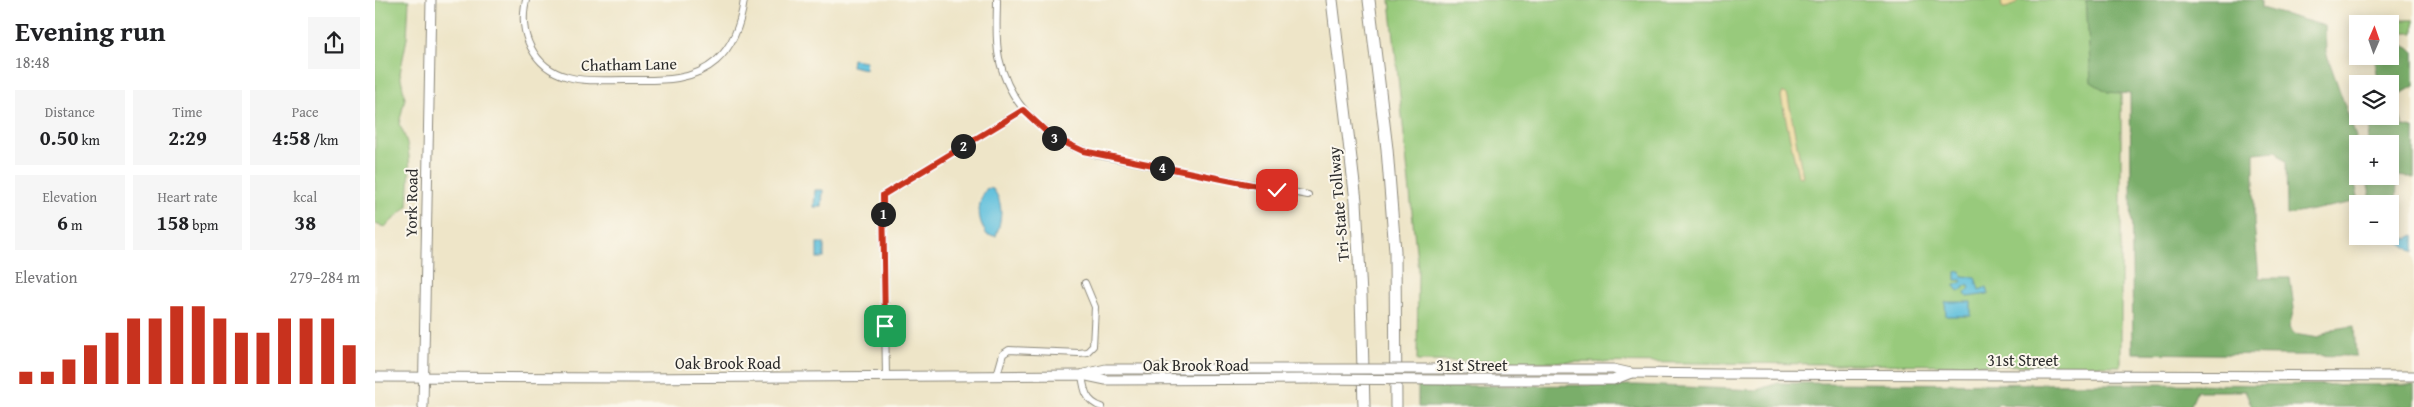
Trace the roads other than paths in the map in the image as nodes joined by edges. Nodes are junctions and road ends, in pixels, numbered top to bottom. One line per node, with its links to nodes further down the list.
1 (431, 0): 17 (main road, York Road)
2 (526, 0): 3 (street, Chatham Lane)
3 (744, 0)
4 (997, 0): 7 (street)
5 (1332, 0): 21 (highway, Tri-State Tollway)
6 (1369, 0): 22 (highway)
7 (1023, 110): 8 (street); 13 (street)
8 (1308, 195)
9 (1085, 283): 14 (street)
10 (1311, 369): 11 (main road, 31st Street, bridge); 12 (main road, Oak Brook Road)
11 (1631, 373): 15 (main road, 31st Street); 18 (main road, 31st Street, bridge)
12 (1081, 375): 14 (main road, Oak Brook Road); 18 (main road, Oak Brook Road); 20 (street)
13 (886, 376): 14 (main road, Oak Brook Road); 17 (main road, Oak Brook Road)
14 (997, 376)
15 (2414, 376)
16 (375, 377): 17 (main road, Oak Brook Road)
17 (423, 377): 19 (main road, York Road)
18 (1311, 379)
19 (423, 407)
20 (1102, 407)
21 (1364, 407)
22 (1396, 407)

